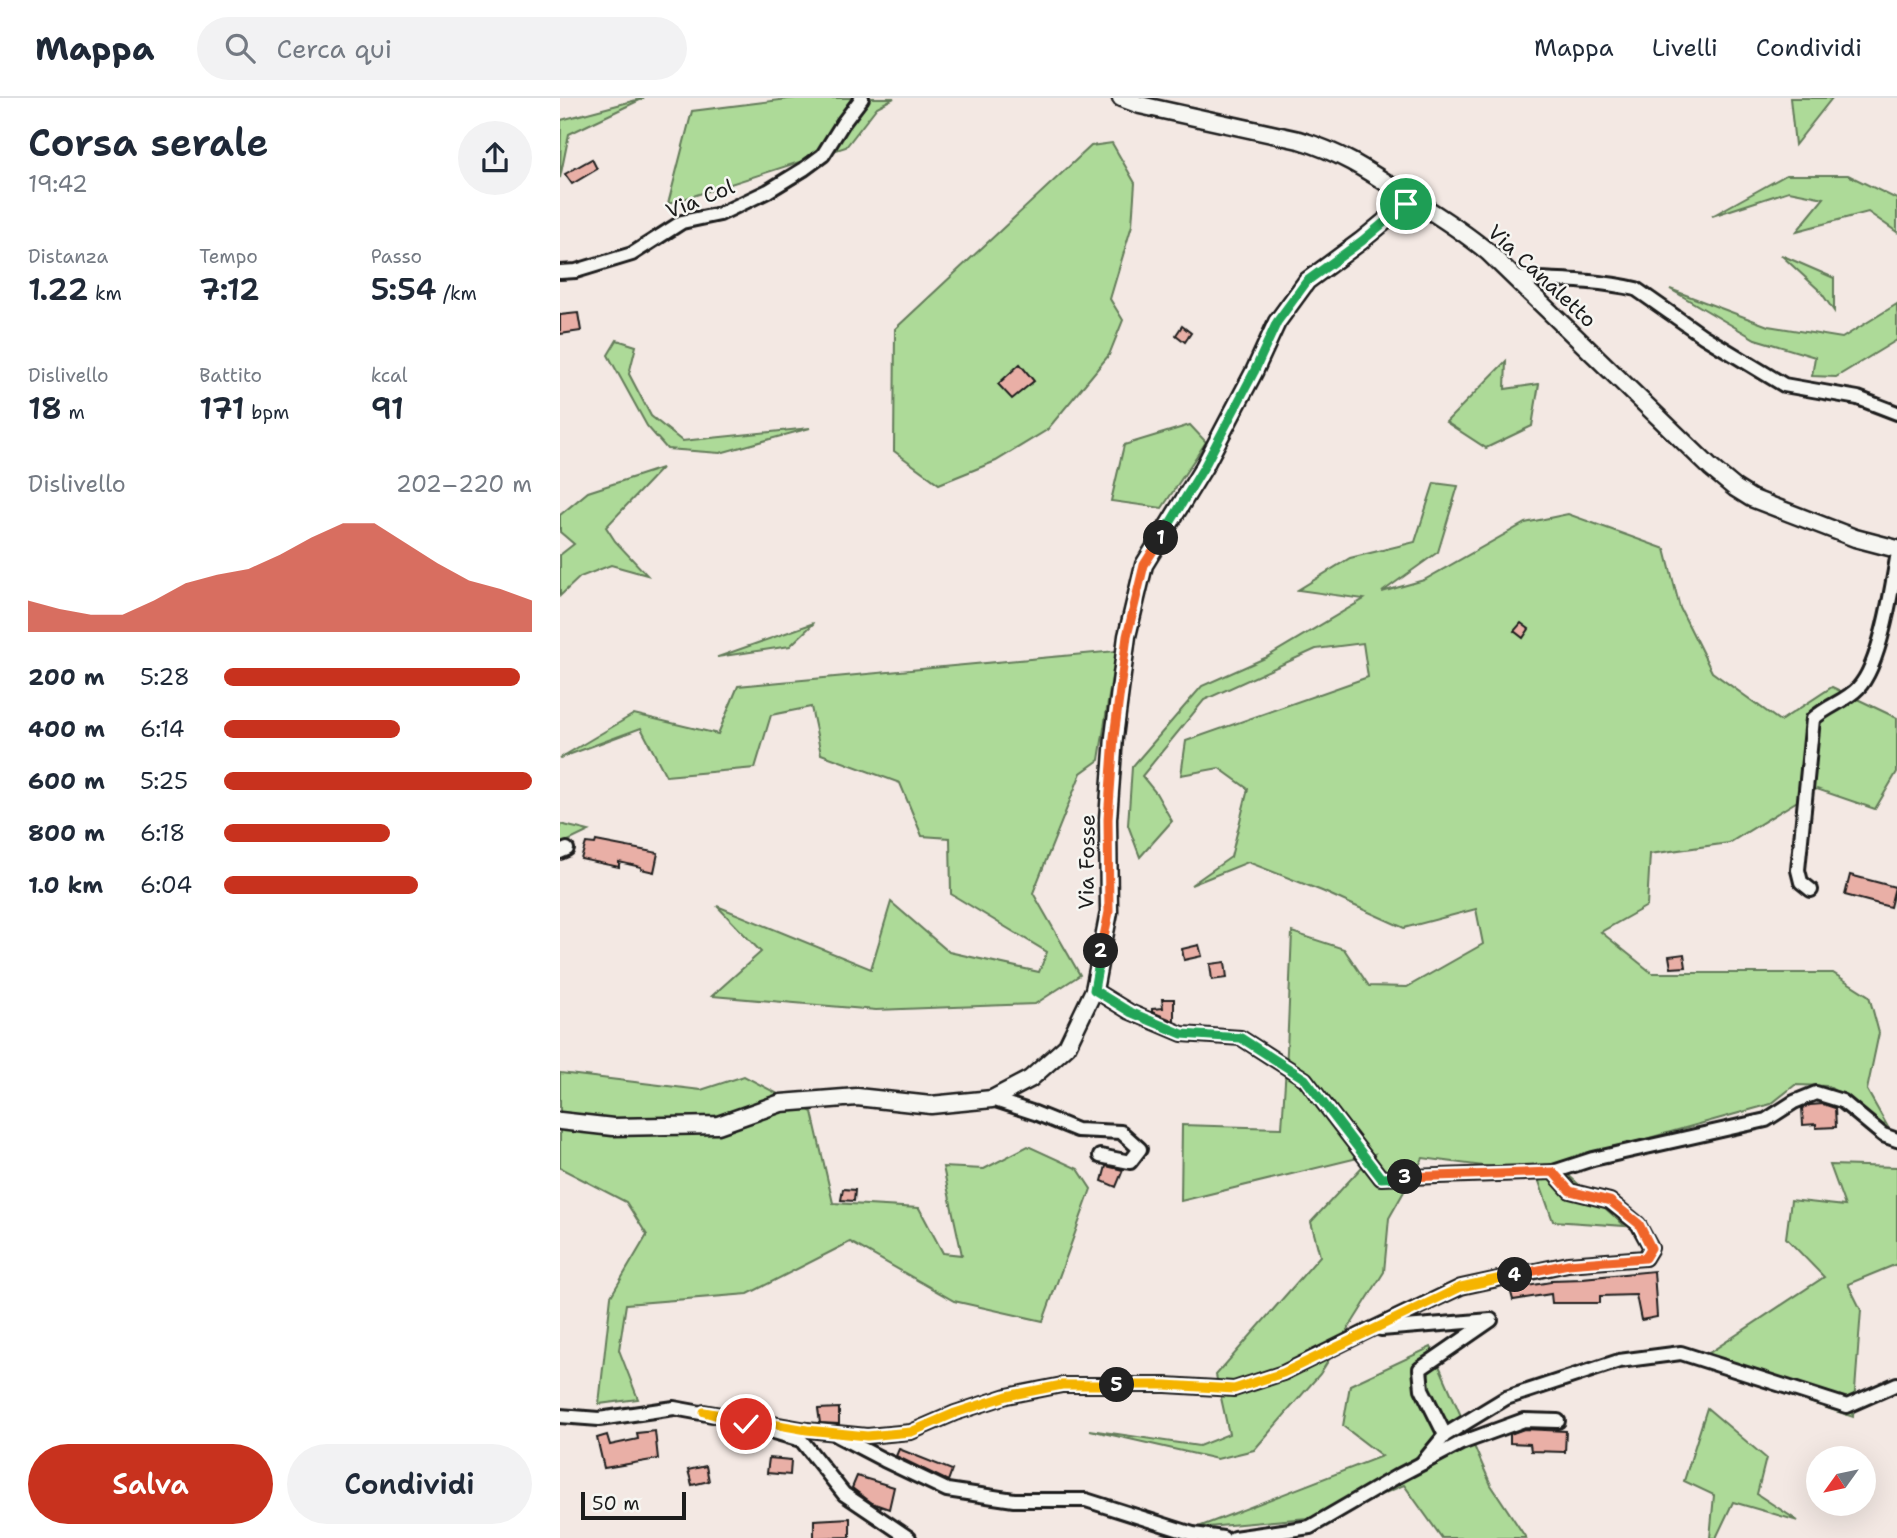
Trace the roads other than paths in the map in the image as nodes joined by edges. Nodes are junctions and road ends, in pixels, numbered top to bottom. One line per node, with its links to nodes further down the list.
1 (862, 98): 4 (street, Via Col)
2 (1121, 98): 3 (street, Via Canaletto)
3 (1412, 199): 5 (street, Via Canaletto); 10 (street, Via Fosse)
4 (560, 272)
5 (1515, 278): 6 (street); 7 (street, Via Canaletto)
6 (1897, 413)
7 (1897, 549)
8 (1897, 558): 9 (street)
9 (1811, 890)
10 (1094, 990): 11 (street, Via Fosse); 15 (street)
11 (992, 1098): 12 (street, Via Fosse); 14 (street)
12 (560, 1121)
13 (1897, 1140): 15 (street)
14 (1100, 1156)
15 (1553, 1172): 16 (street)
16 (1370, 1330): 21 (street); 22 (street)
17 (1897, 1384): 22 (street)
18 (704, 1412): 19 (street); 21 (street); 24 (street)
19 (560, 1416)
20 (1558, 1421): 23 (street)
21 (832, 1432): 25 (street)
22 (1445, 1435): 23 (street)
23 (1422, 1463): 26 (street)
24 (909, 1538)
25 (1223, 1538)
26 (1234, 1538)

